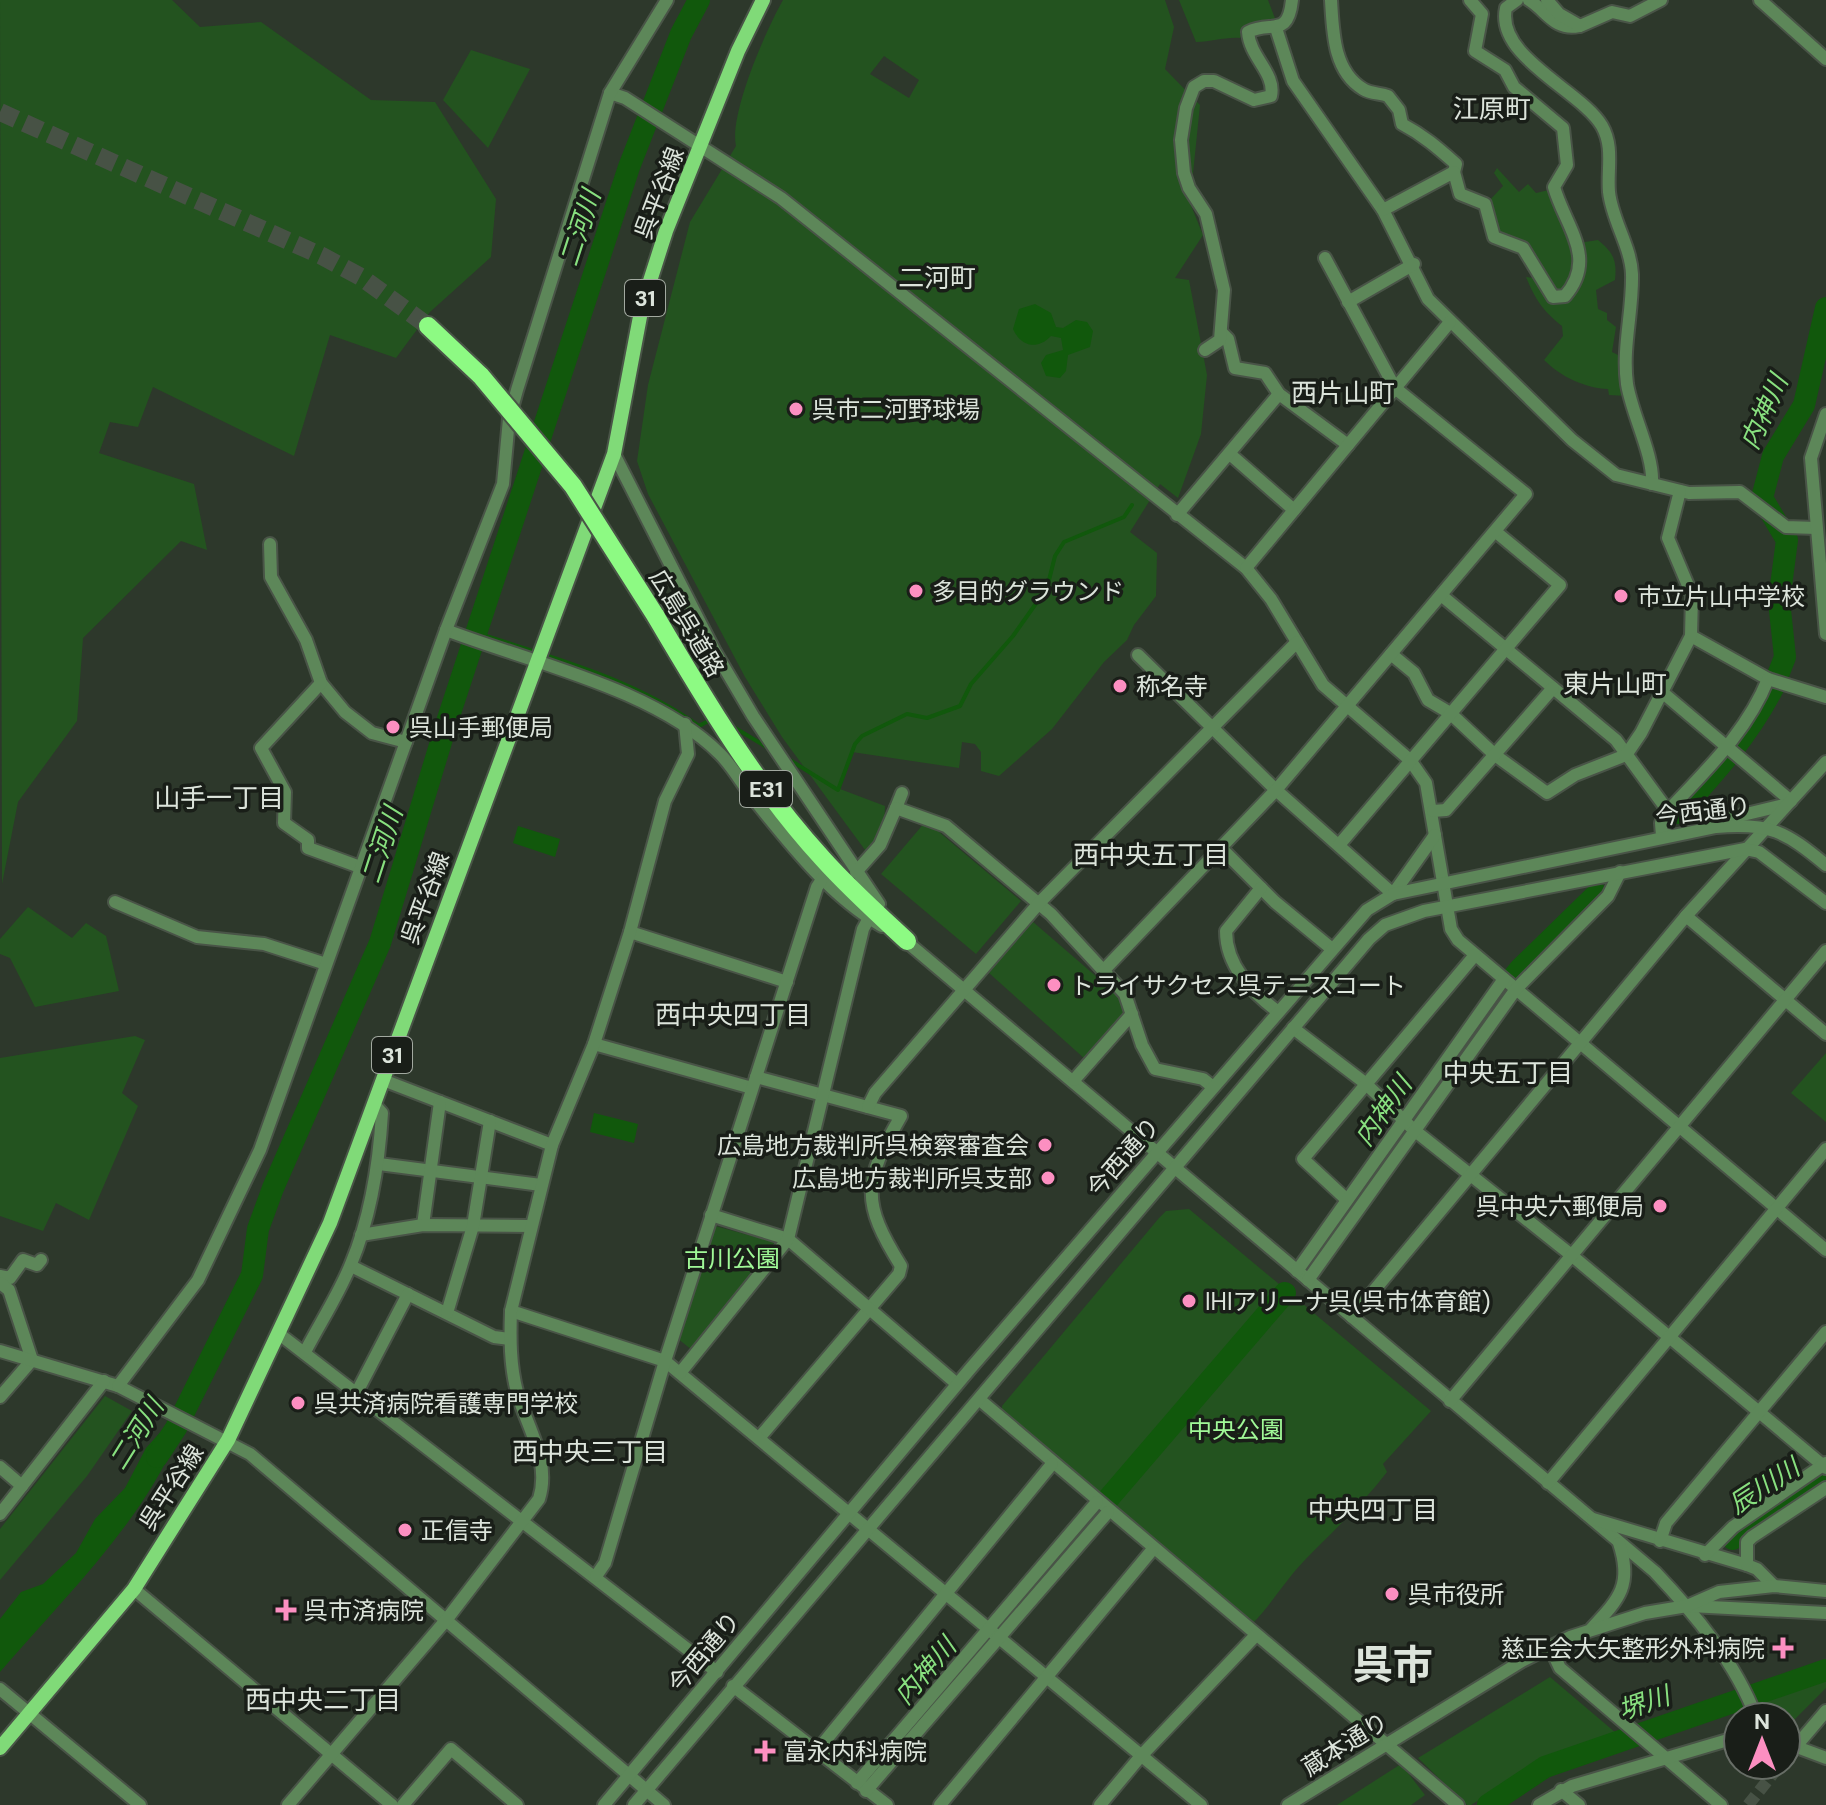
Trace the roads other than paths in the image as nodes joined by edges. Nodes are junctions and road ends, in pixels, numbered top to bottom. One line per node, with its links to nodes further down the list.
1 (667, 0): 14 (street)
2 (763, 0): 15 (main road, 呉平谷線 / 31)
3 (1292, 0): 12 (street)
4 (1331, 0): 16 (street)
5 (1470, 0): 16 (street)
6 (1517, 0): 31 (street)
7 (1529, 0): 11 (street)
8 (1547, 0): 11 (street)
9 (1661, 0): 11 (street)
10 (1760, 0): 13 (street)
11 (1580, 26)
12 (1276, 28): 17 (street); 23 (street)
13 (1826, 59)
14 (610, 93): 15 (street); 41 (street)
15 (701, 149): 29 (main road, 呉平谷線 / 31); 34 (street)
16 (1454, 172): 17 (street)
17 (1383, 210): 19 (street)
18 (1325, 258): 20 (street)
19 (1414, 264): 20 (street); 21 (street)
20 (1348, 302): 25 (street)
21 (1450, 322): 25 (street); 31 (street)
22 (428, 326): 91 (highway, 広島呉道路 / E31, bridge)
23 (1221, 332): 24 (street); 26 (street)
24 (1205, 350)
25 (1395, 388): 28 (street); 36 (street)
26 (1279, 394): 28 (street); 30 (street)
27 (1826, 414): 35 (street)
28 (1348, 445): 33 (street)
29 (614, 454): 48 (main road, 呉平谷線 / 31); 78 (street)
30 (1231, 455): 33 (street); 34 (street)
31 (1652, 484): 32 (street)
32 (1680, 491): 35 (street); 43 (street)
33 (1294, 510): 39 (street)
34 (1177, 515): 39 (street)
35 (1816, 528): 38 (street)
36 (1496, 532): 40 (street); 45 (street)
37 (270, 544): 50 (street)
38 (1822, 548): 42 (street)
39 (1246, 568): 44 (street)
40 (1441, 595): 45 (street); 46 (street)
41 (450, 631): 48 (street); 58 (street)
42 (1826, 634)
43 (1691, 636): 49 (street); 52 (street)
44 (1297, 642): 54 (street); 57 (street)
45 (1505, 649): 51 (street); 55 (street)
46 (1391, 654): 54 (street); 55 (street)
47 (1138, 655): 57 (street)
48 (528, 660): 56 (street); 108 (main road, 呉平谷線 / 31)
49 (1768, 679): 53 (street); 59 (street)
50 (321, 683): 58 (street); 77 (street)
51 (1553, 688): 60 (street); 61 (street)
52 (1662, 692): 59 (street); 61 (street)
53 (1826, 697)
54 (1347, 705): 62 (street); 64 (street)
55 (1450, 713): 60 (street); 62 (street)
56 (685, 724): 80 (street); 90 (street)
57 (1211, 729): 64 (street); 85 (street)
58 (406, 742): 77 (street)
59 (1731, 750): 66 (street); 69 (street)
60 (1495, 755): 61 (street); 68 (street)
61 (1626, 755): 69 (street)
62 (1410, 760): 68 (street); 73 (street)
63 (1826, 762): 66 (street)
64 (1276, 790): 73 (street); 74 (street)
65 (902, 793): 67 (street)
66 (1788, 803): 70 (street); 72 (street)
67 (896, 808): 78 (street); 85 (street)
68 (1433, 811): 71 (street)
69 (1668, 811): 72 (street)
70 (1765, 826): 72 (street, 今西通り); 75 (street); 76 (street, 今西通り)
71 (1435, 835): 81 (street); 83 (street)
72 (1662, 836): 81 (street, 今西通り)
73 (1339, 845): 83 (street)
74 (1222, 849): 82 (street); 96 (street)
75 (1745, 849): 79 (street, 今西通り); 86 (street, 今西通り); 88 (street)
76 (1826, 865)
77 (360, 867): 95 (street)
78 (856, 872): 100 (street)
79 (1620, 872): 87 (street, 今西通り); 99 (street)
80 (823, 878): 89 (street); 98 (street)
81 (1443, 884): 83 (street, 今西通り); 87 (street)
82 (1261, 888): 92 (street); 102 (street)
83 (1393, 894): 92 (street, 今西通り)
84 (115, 902): 95 (street)
85 (1040, 902): 96 (street); 100 (street)
86 (1826, 903)
87 (1447, 907): 94 (street); 104 (street, 今西通り)
88 (1686, 916): 101 (street); 106 (street)
89 (869, 918): 91 (street); 113 (street)
90 (630, 932): 98 (street); 107 (street)
91 (907, 941): 100 (street)
92 (1332, 949): 102 (street, 今西通り)
93 (1826, 951): 101 (street)
94 (1475, 955): 97 (street); 111 (street)
95 (326, 964): 161 (street)
96 (1103, 971): 103 (street)
97 (1504, 979): 99 (street); 118 (street)
98 (787, 982): 110 (street)
99 (1516, 989): 106 (street); 118 (street)
100 (966, 991): 109 (street); 116 (street)
101 (1784, 999): 105 (street); 119 (street)
102 (1277, 1011): 112 (street, 今西通り)
103 (1132, 1014): 109 (street); 112 (street)
104 (1293, 1028): 111 (street); 124 (street, 今西通り)
105 (1826, 1034)
106 (1580, 1042): 119 (street); 126 (street)
107 (594, 1044): 110 (street); 120 (street)
108 (383, 1080): 114 (street); 115 (main road, 呉平谷線 / 31)
109 (1074, 1080): 122 (street)
110 (754, 1083): 113 (street); 131 (street)
111 (1365, 1083): 118 (street); 129 (street)
112 (1213, 1087): 122 (street, 今西通り)
113 (822, 1095): 116 (street); 136 (street)
114 (440, 1102): 117 (street); 125 (street)
115 (374, 1104): 123 (street); 151 (main road, 呉平谷線 / 31)
116 (868, 1107): 146 (street)
117 (490, 1121): 120 (street); 127 (street)
118 (1408, 1125): 126 (street); 129 (street); 143 (street)
119 (1679, 1125): 130 (street); 138 (street)
120 (552, 1145): 128 (street)
121 (1826, 1149): 130 (street)
122 (1158, 1152): 124 (street); 160 (street, 今西通り)
123 (379, 1164): 125 (street); 135 (street)
124 (1175, 1167): 141 (street); 164 (street, 今西通り)
125 (430, 1171): 127 (street); 132 (street)
126 (1470, 1172): 138 (street); 149 (street)
127 (481, 1177): 128 (street); 133 (street)
128 (541, 1185): 134 (street)
129 (1346, 1199): 141 (street)
130 (1776, 1208): 137 (street); 152 (street)
131 (711, 1215): 136 (street); 157 (street)
132 (423, 1225): 133 (street); 135 (street)
133 (473, 1226): 134 (street); 148 (street)
134 (531, 1226): 147 (street)
135 (361, 1235): 140 (street)
136 (788, 1239): 146 (street); 158 (street)
137 (1826, 1250)
138 (1570, 1254): 152 (street); 165 (street)
139 (41, 1260): 142 (street)
140 (351, 1266): 145 (street); 155 (street)
141 (1297, 1271): 143 (street)
142 (0, 1276)
143 (1308, 1280): 149 (street)
144 (0, 1283): 156 (street)
145 (408, 1294): 148 (street); 162 (street)
146 (870, 1308): 160 (street); 168 (street)
147 (511, 1311): 153 (street); 157 (street)
148 (447, 1313): 153 (street)
149 (1352, 1317): 165 (street)
150 (1826, 1332): 166 (street)
151 (278, 1333): 155 (street); 167 (main road, 呉平谷線 / 31)
152 (1669, 1337): 166 (street); 172 (street)
153 (510, 1339): 180 (street)
154 (0, 1351): 156 (street)
155 (305, 1352): 162 (street)
156 (32, 1360): 159 (street); 163 (street)
157 (665, 1361): 158 (street); 187 (street)
158 (680, 1373): 168 (street)
159 (104, 1381): 161 (street); 173 (street)
160 (957, 1384): 178 (street, 今西通り)
161 (118, 1386): 167 (street)
162 (357, 1392): 180 (street)
163 (0, 1397)
164 (980, 1400): 169 (street); 181 (street, 今西通り)
165 (1450, 1401): 172 (street)
166 (1758, 1411): 170 (street); 182 (street)
167 (221, 1437): 189 (main road, 呉平谷線 / 31); 194 (street)
168 (759, 1438): 178 (street)
169 (1052, 1464): 175 (street); 191 (street)
170 (1824, 1465): 185 (street)
171 (0, 1467): 173 (street)
172 (1548, 1483): 179 (street)
173 (22, 1486): 177 (street)
174 (1826, 1488): 186 (street)
175 (1097, 1502): 176 (street); 196 (street)
176 (1108, 1512): 184 (street); 196 (street)
177 (0, 1514)
178 (849, 1515): 181 (street); 199 (street, 今西通り)
179 (1586, 1517): 182 (street); 183 (street)
180 (523, 1522): 187 (street); 194 (street)
181 (869, 1530): 191 (street); 201 (street, 今西通り)
182 (1660, 1541): 185 (street)
183 (1619, 1543): 192 (street); 195 (street)
184 (1153, 1549): 197 (street); 200 (street)
185 (1705, 1555): 186 (street)
186 (1747, 1565): 188 (street)
187 (596, 1576): 199 (street)
188 (1774, 1586): 190 (street, 蔵本通り); 192 (street, 蔵本通り)
189 (134, 1589): 205 (main road, 呉平谷線 / 31); 212 (street)
190 (1826, 1591)
191 (944, 1592): 196 (street); 211 (street)
192 (1687, 1606): 193 (street, 蔵本通り); 195 (street, 蔵本通り); 203 (street)
193 (1826, 1613)
194 (447, 1619): 212 (street); 216 (street)
195 (1590, 1630): 198 (street, 蔵本通り)
196 (995, 1632): 200 (street); 217 (street)
197 (1256, 1635): 208 (street); 213 (street)
198 (1550, 1647): 208 (street, 蔵本通り); 215 (street)
199 (717, 1672): 216 (street, 今西通り)
200 (1048, 1675): 213 (street); 229 (street)
201 (733, 1686): 211 (street); 218 (street, 今西通り)
202 (0, 1689): 205 (street)
203 (1750, 1701)
204 (1826, 1711): 206 (street)
205 (29, 1713): 209 (main road, 呉平谷線 / 31); 220 (street)
206 (1802, 1734)
207 (1722, 1742): 215 (street)
208 (1386, 1745): 232 (street, 蔵本通り); 233 (street)
209 (0, 1748)
210 (1802, 1749): 214 (street)
211 (816, 1752): 217 (street)
212 (332, 1754): 221 (street); 222 (street)
213 (1140, 1757): 230 (street); 231 (street)
214 (1826, 1758)
215 (1664, 1759): 219 (street); 236 (street)
216 (628, 1776): 218 (street); 225 (street, 今西通り)
217 (862, 1787): 228 (street)
218 (645, 1790): 226 (street, 今西通り); 227 (street)
219 (1561, 1790): 234 (street); 235 (street)
220 (140, 1805)
221 (288, 1805)
222 (392, 1805)
223 (403, 1805): 224 (street)
224 (517, 1805)
225 (604, 1805)
226 (634, 1805)
227 (664, 1805)
228 (887, 1805)
229 (940, 1805)
230 (1100, 1805)
231 (1201, 1805)
232 (1288, 1805)
233 (1458, 1805)
234 (1539, 1805)
235 (1579, 1805)
236 (1721, 1805)

